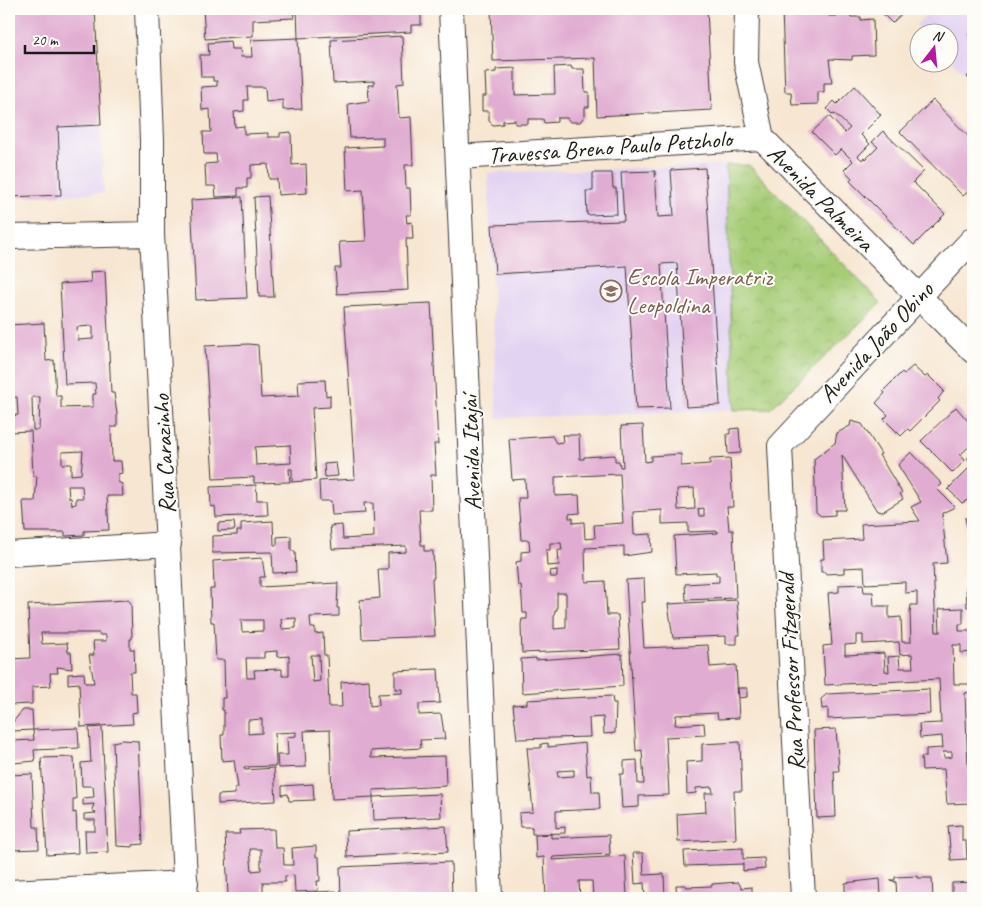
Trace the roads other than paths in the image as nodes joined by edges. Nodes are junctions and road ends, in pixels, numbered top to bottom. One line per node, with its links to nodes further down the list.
1 (147, 9): 6 (street, Rua Carazinho)
2 (450, 9): 5 (street, Avenida Itajaí)
3 (747, 9): 4 (street, Avenida Palmeira)
4 (762, 138): 5 (street, Travessa Breno Paulo Petzholo); 9 (street, Avenida Palmeira)
5 (458, 157): 16 (street, Avenida Itajaí)
6 (152, 234): 7 (street); 12 (street, Rua Carazinho)
7 (9, 237)
8 (973, 239): 9 (street, Avenida João Obino)
9 (918, 296): 10 (street, Avenida Palmeira); 11 (street, Avenida João Obino)
10 (973, 351)
11 (780, 446): 17 (street, Rua Professor Fitzgerald)
12 (169, 544): 13 (street); 14 (street, Rua Carazinho)
13 (9, 554)
14 (186, 891): 15 (street)
15 (9, 892)
16 (490, 898)
17 (803, 898)

